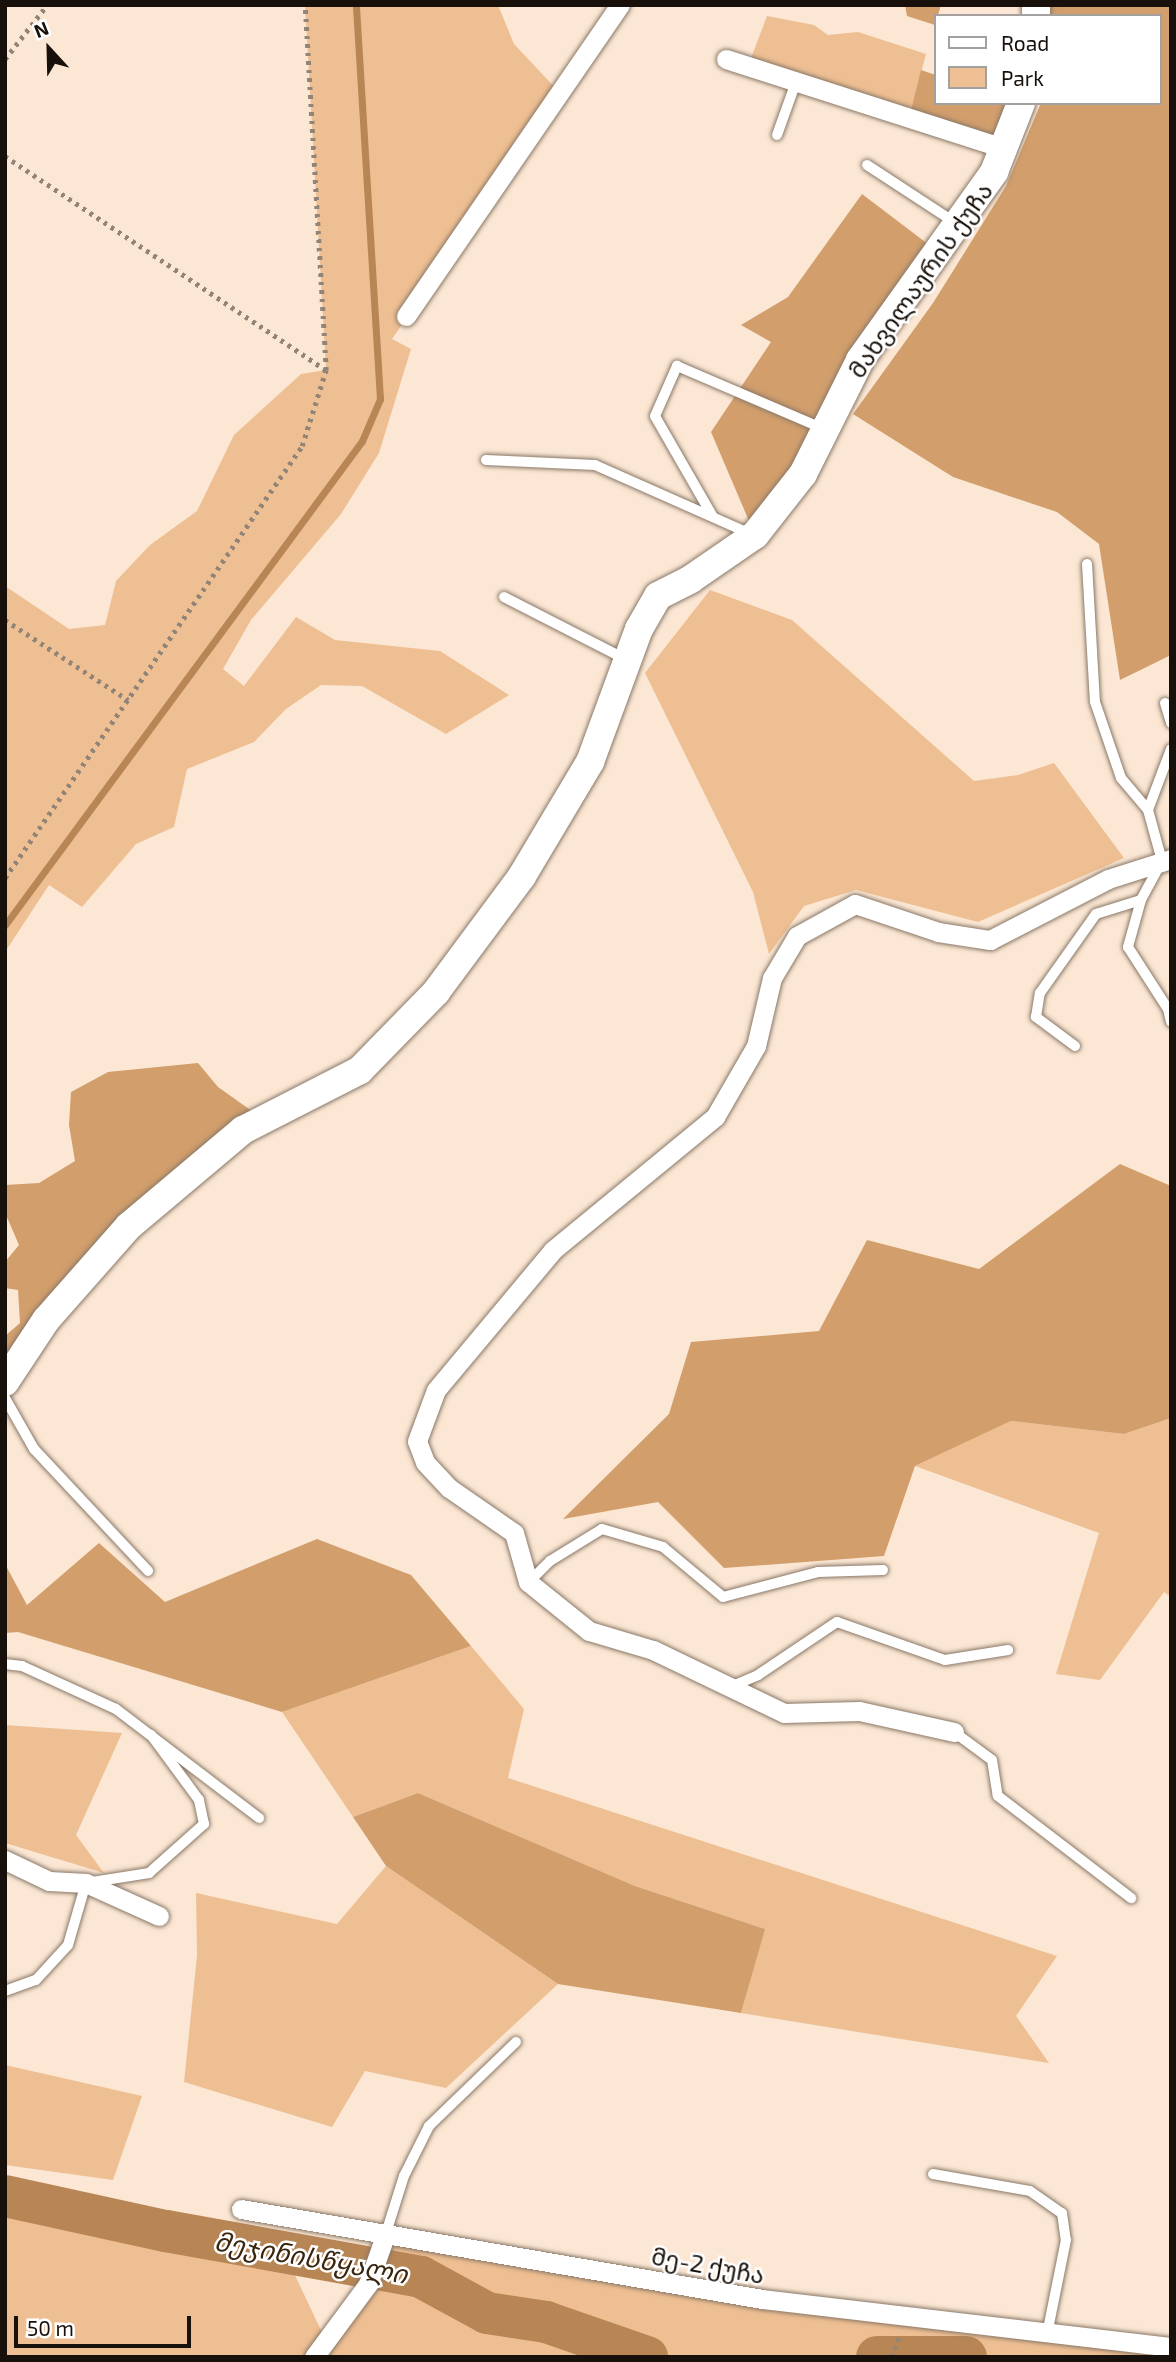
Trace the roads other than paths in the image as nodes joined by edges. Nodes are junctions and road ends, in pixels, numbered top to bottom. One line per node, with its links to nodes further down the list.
1 (620, 5): 9 (street)
2 (726, 59): 3 (street)
3 (796, 82): 5 (lane); 6 (street)
4 (1020, 105): 6 (street, მახვილაურის ქუჩა)
5 (777, 135)
6 (1003, 148): 8 (street, მახვილაურის ქუჩა)
7 (867, 165): 8 (lane)
8 (957, 224): 10 (street, მახვილაურის ქუჩა)
9 (406, 316)
10 (825, 429): 12 (lane); 13 (street, მახვილაურის ქუჩა)
11 (486, 460): 12 (lane)
12 (713, 517): 13 (lane)
13 (755, 535): 16 (street, მახვილაურის ქუჩა)
14 (1087, 564): 20 (lane)
15 (504, 597): 16 (lane)
16 (629, 661): 25 (street, მახვილაურის ქუჩა)
17 (1165, 703): 18 (lane)
18 (1171, 723)
19 (1171, 749): 20 (lane)
20 (1149, 810): 21 (lane)
21 (1166, 860): 22 (lane); 29 (street)
22 (1141, 900): 23 (lane); 24 (lane)
23 (1171, 1022)
24 (1075, 1046)
25 (5, 1382)
26 (5, 1398): 28 (lane)
27 (883, 1570): 29 (lane)
28 (148, 1571)
29 (528, 1582): 32 (street)
30 (1008, 1650): 32 (lane)
31 (5, 1664): 34 (lane)
32 (729, 1687): 33 (street)
33 (954, 1732): 38 (lane)
34 (151, 1735): 35 (lane); 37 (lane)
35 (259, 1818)
36 (5, 1860): 37 (street)
37 (86, 1883): 39 (street); 40 (lane)
38 (1131, 1898)
39 (159, 1916)
40 (5, 1991)
41 (516, 2042): 44 (lane)
42 (933, 2174): 45 (lane)
43 (241, 2209): 44 (street, მე-2 ქუჩა)
44 (384, 2239): 45 (street, მე-2 ქუჩა); 47 (street)
45 (1047, 2334): 46 (street, მე-2 ქუჩა)
46 (1171, 2347)
47 (314, 2357)

